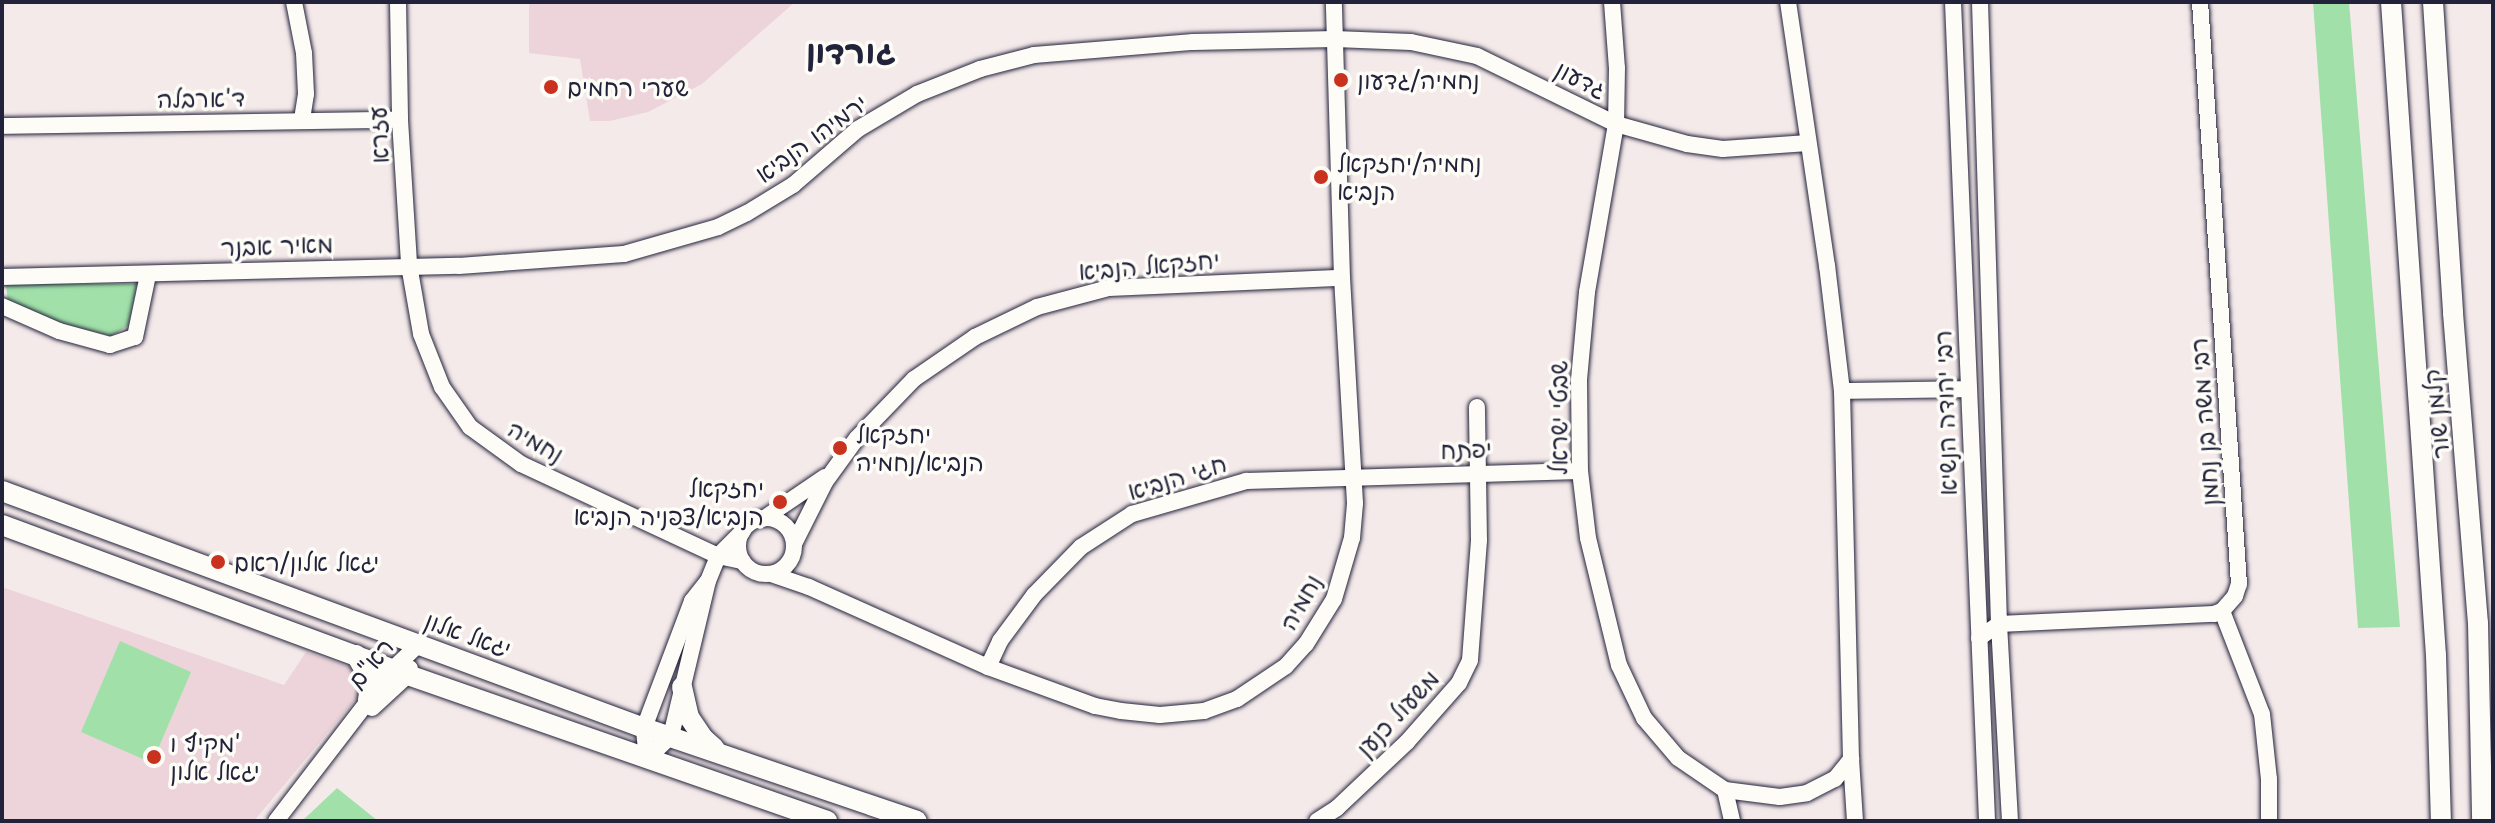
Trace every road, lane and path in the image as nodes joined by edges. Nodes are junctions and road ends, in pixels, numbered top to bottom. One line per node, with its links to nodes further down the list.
1 (294, 2): 12 (street)
2 (398, 2): 13 (street, עזרא)
3 (1334, 2): 11 (street, נחמיה)
4 (1612, 2): 14 (street, שבטי ישראל)
5 (1788, 2): 16 (street)
6 (1953, 2): 22 (street, רבי יהודה הנשיא)
7 (1980, 2): 40 (street, רבי יהודה הנשיא)
8 (2200, 2): 39 (street, רבי משה בן נחמן)
9 (2391, 2): 64 (main road, קלמן שור)
10 (2433, 2): 65 (main road, קלמן שור)
11 (1335, 39): 14 (street, גדעון); 17 (street, ירמיהו הנביא); 20 (street, נחמיה)
12 (302, 120): 13 (street, ד'ארבלה); 15 (street, ד'ארבלה)
13 (400, 120): 17 (street, עזרא)
14 (1616, 124): 16 (street, גדעון); 26 (street, שבטי ישראל)
15 (2, 126)
16 (1808, 143): 23 (street)
17 (409, 265): 18 (street, מאיר אבנר); 34 (street, נחמיה)
18 (148, 275): 19 (street, מאיר אבנר); 21 (street)
19 (2, 277)
20 (1342, 278): 25 (street, יחזקאל הנביא); 28 (street, נחמיה)
21 (2, 306)
22 (1968, 389): 23 (street); 38 (street, רבי יהודה הנשיא)
23 (1842, 391): 53 (street)
24 (1477, 407): 27 (street, משעול כנען)
25 (833, 471): 30 (street, יחזקאל הנביא); 33 (street, יחזקאל הנביא)
26 (1580, 471): 27 (street, יפתח); 54 (street, שבטי ישראל)
27 (1476, 472): 28 (street, יפתח); 58 (street, משעול כנען)
28 (1353, 477): 44 (street, חגי הנביא); 44 (street, נחמיה)
29 (2, 491): 42 (main road, יגאל אלון)
30 (763, 519): 32 (street); 33 (street)
31 (2, 525): 43 (main road)
32 (743, 531): 34 (street); 35 (street)
33 (794, 544): 36 (street)
34 (718, 556): 35 (street, נחמיה); 37 (street)
35 (742, 561): 36 (street)
36 (771, 574): 44 (street, נחמיה)
37 (708, 581): 46 (street); 49 (street)
38 (1977, 609): 40 (street); 41 (street, רבי יהודה הנשיא)
39 (2222, 611): 40 (street); 63 (street)
40 (1999, 624): 41 (street); 62 (street, רבי יהודה הנשיא)
41 (1979, 638): 61 (street, רבי יהודה הנשיא)
42 (419, 644): 45 (street, רא"ם); 49 (main road, יגאל אלון)
43 (356, 655): 45 (main road); 47 (main road)
44 (988, 667)
45 (400, 673): 47 (street, רא"ם); 48 (street, רא"ם); 52 (main road)
46 (682, 687): 50 (street); 51 (main road)
47 (368, 701): 48 (street, רא"ם)
48 (355, 721): 55 (street, רא"ם)
49 (644, 728): 50 (main road, יגאל אלון); 52 (street)
50 (671, 736): 51 (main road, יגאל אלון); 52 (street)
51 (720, 753): 57 (main road, יגאל אלון)
52 (647, 759): 56 (main road)
53 (1851, 759): 54 (street, שבטי ישראל); 60 (street)
54 (1725, 790): 59 (street)
55 (276, 821)
56 (827, 821)
57 (917, 821)
58 (1317, 821)
59 (1732, 821)
60 (1855, 821)
61 (1987, 821)
62 (2010, 821)
63 (2269, 821)
64 (2441, 821)
65 (2482, 821)

